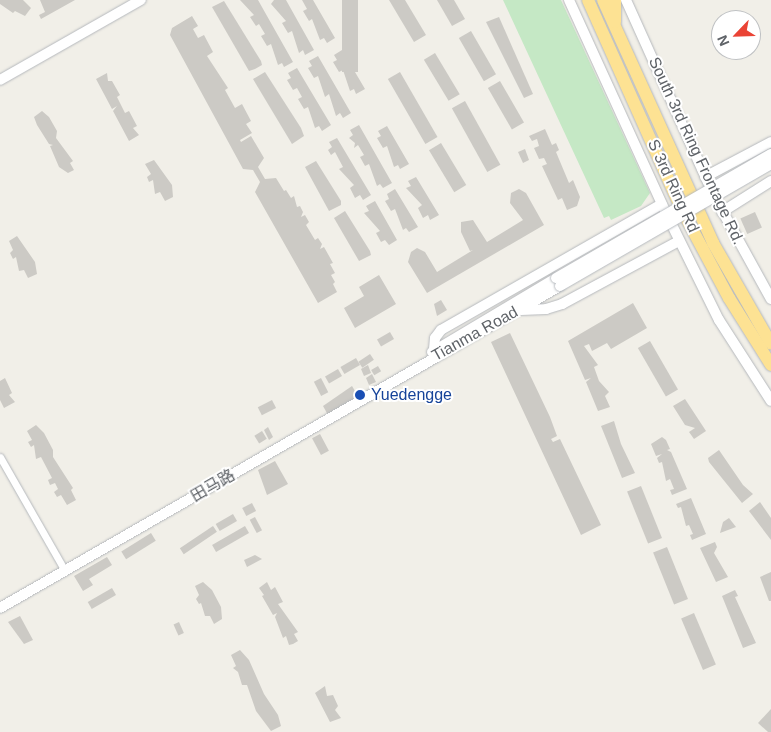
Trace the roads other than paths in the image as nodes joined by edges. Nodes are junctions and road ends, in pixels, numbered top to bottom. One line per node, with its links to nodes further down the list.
1 (141, 0): 8 (street)
2 (569, 0): 14 (street)
3 (588, 0): 23 (highway, S 3rd Ring Rd)
4 (603, 0): 7 (highway, S 3rd Ring Rd)
5 (615, 0): 7 (highway)
6 (626, 0): 12 (street, South 3rd Ring Frontage Rd.)
7 (615, 27): 20 (highway, S 3rd Ring Rd)
8 (0, 80)
9 (771, 142): 12 (street)
10 (771, 154): 17 (street, Tianma Road, bridge)
11 (771, 164): 17 (street, Tianma Road, bridge)
12 (705, 177): 15 (street, South 3rd Ring Frontage Rd.)
13 (771, 182): 15 (street)
14 (662, 204): 16 (street); 21 (street)
15 (722, 212): 18 (street, South 3rd Ring Frontage Rd.)
16 (680, 241): 19 (street); 24 (street)
17 (558, 282): 19 (street, Tianma Road); 21 (street, Tianma Road)
18 (771, 299)
19 (520, 310): 22 (street, Tianma Road)
20 (771, 344)
21 (434, 349): 22 (street, Tianma Road)
22 (426, 362): 26 (street, 田马路)
23 (771, 365)
24 (771, 401)
25 (0, 457): 26 (street)
26 (65, 571): 27 (street, 田马路)
27 (0, 608)

